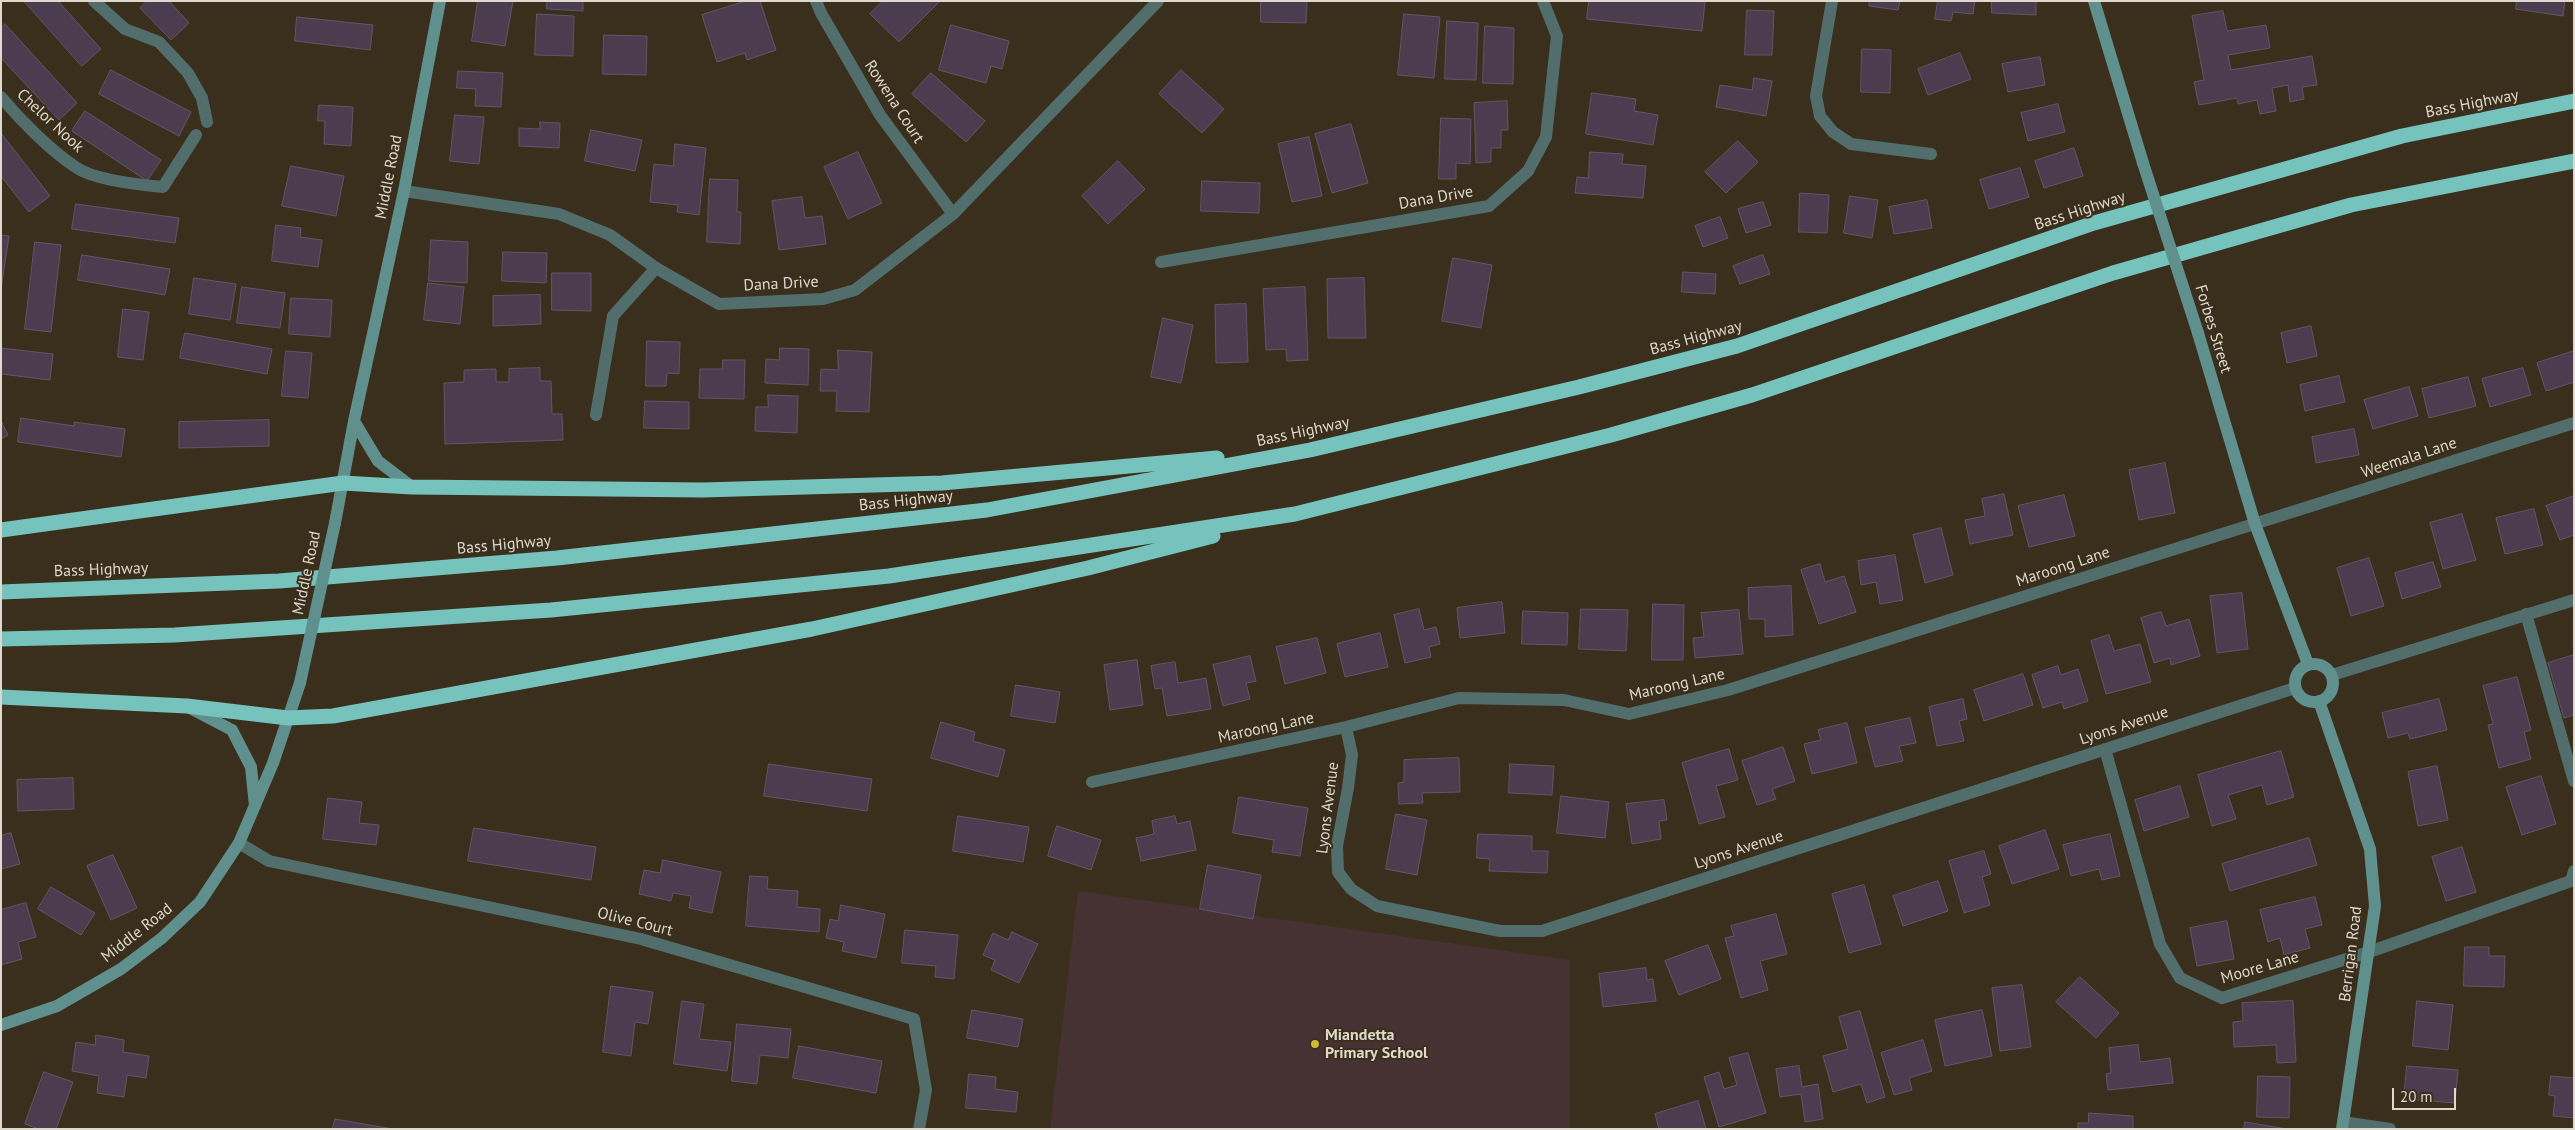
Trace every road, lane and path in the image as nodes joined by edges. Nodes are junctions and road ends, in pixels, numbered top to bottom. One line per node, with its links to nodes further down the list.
1 (94, 1): 10 (street)
2 (440, 1): 14 (main road, Middle Road)
3 (816, 1): 15 (street, Rowena Court)
4 (1158, 1): 15 (street, Dana Drive)
5 (1543, 1): 16 (street, Dana Drive)
6 (1832, 1): 12 (street)
7 (2094, 1): 25 (main road, Forbes Street, bridge)
8 (1, 97): 11 (street, Chelor Nook)
9 (2574, 101): 21 (highway, Bass Highway)
10 (207, 122)
11 (196, 135)
12 (1931, 154)
13 (2574, 161): 24 (highway)
14 (404, 191): 17 (street, Dana Drive); 19 (main road, Middle Road)
15 (953, 214): 17 (street, Dana Drive)
16 (1161, 262)
17 (656, 268): 18 (street)
18 (596, 415)
19 (354, 421): 22 (main road, Middle Road); 23 (main road)
20 (2574, 423): 25 (street, Weemala Lane)
21 (1310, 450): 23 (highway); 27 (highway, Bass Highway)
22 (343, 483): 23 (highway); 26 (highway); 37 (main road, Middle Road, bridge)
23 (412, 486)
24 (1296, 514): 30 (highway); 37 (highway)
25 (2255, 524): 31 (main road, Forbes Street); 38 (street, Maroong Lane)
26 (1, 530)
27 (1, 592)
28 (2574, 600): 29 (street)
29 (2526, 614): 32 (street); 40 (street)
30 (1, 639)
31 (2308, 664): 32 (main road); 33 (main road)
32 (2332, 675): 35 (main road)
33 (2295, 688): 35 (main road); 39 (street, Lyons Avenue)
34 (1, 696): 36 (highway)
35 (2319, 702): 45 (main road, Berrigan Road)
36 (188, 706): 37 (highway); 42 (main road)
37 (288, 718): 42 (main road, Middle Road)
38 (1346, 727): 39 (street, Lyons Avenue); 41 (street, Maroong Lane)
39 (2105, 749): 45 (street, Moore Lane)
40 (2574, 781)
41 (1092, 782)
42 (255, 808): 43 (main road, Middle Road)
43 (239, 843): 46 (main road, Middle Road); 48 (street, Olive Court)
44 (2574, 871): 45 (street, Moore Lane)
45 (2369, 952): 47 (main road, Berrigan Road)
46 (1, 1025)
47 (2342, 1125): 49 (street)
48 (919, 1129)
49 (2390, 1129)

